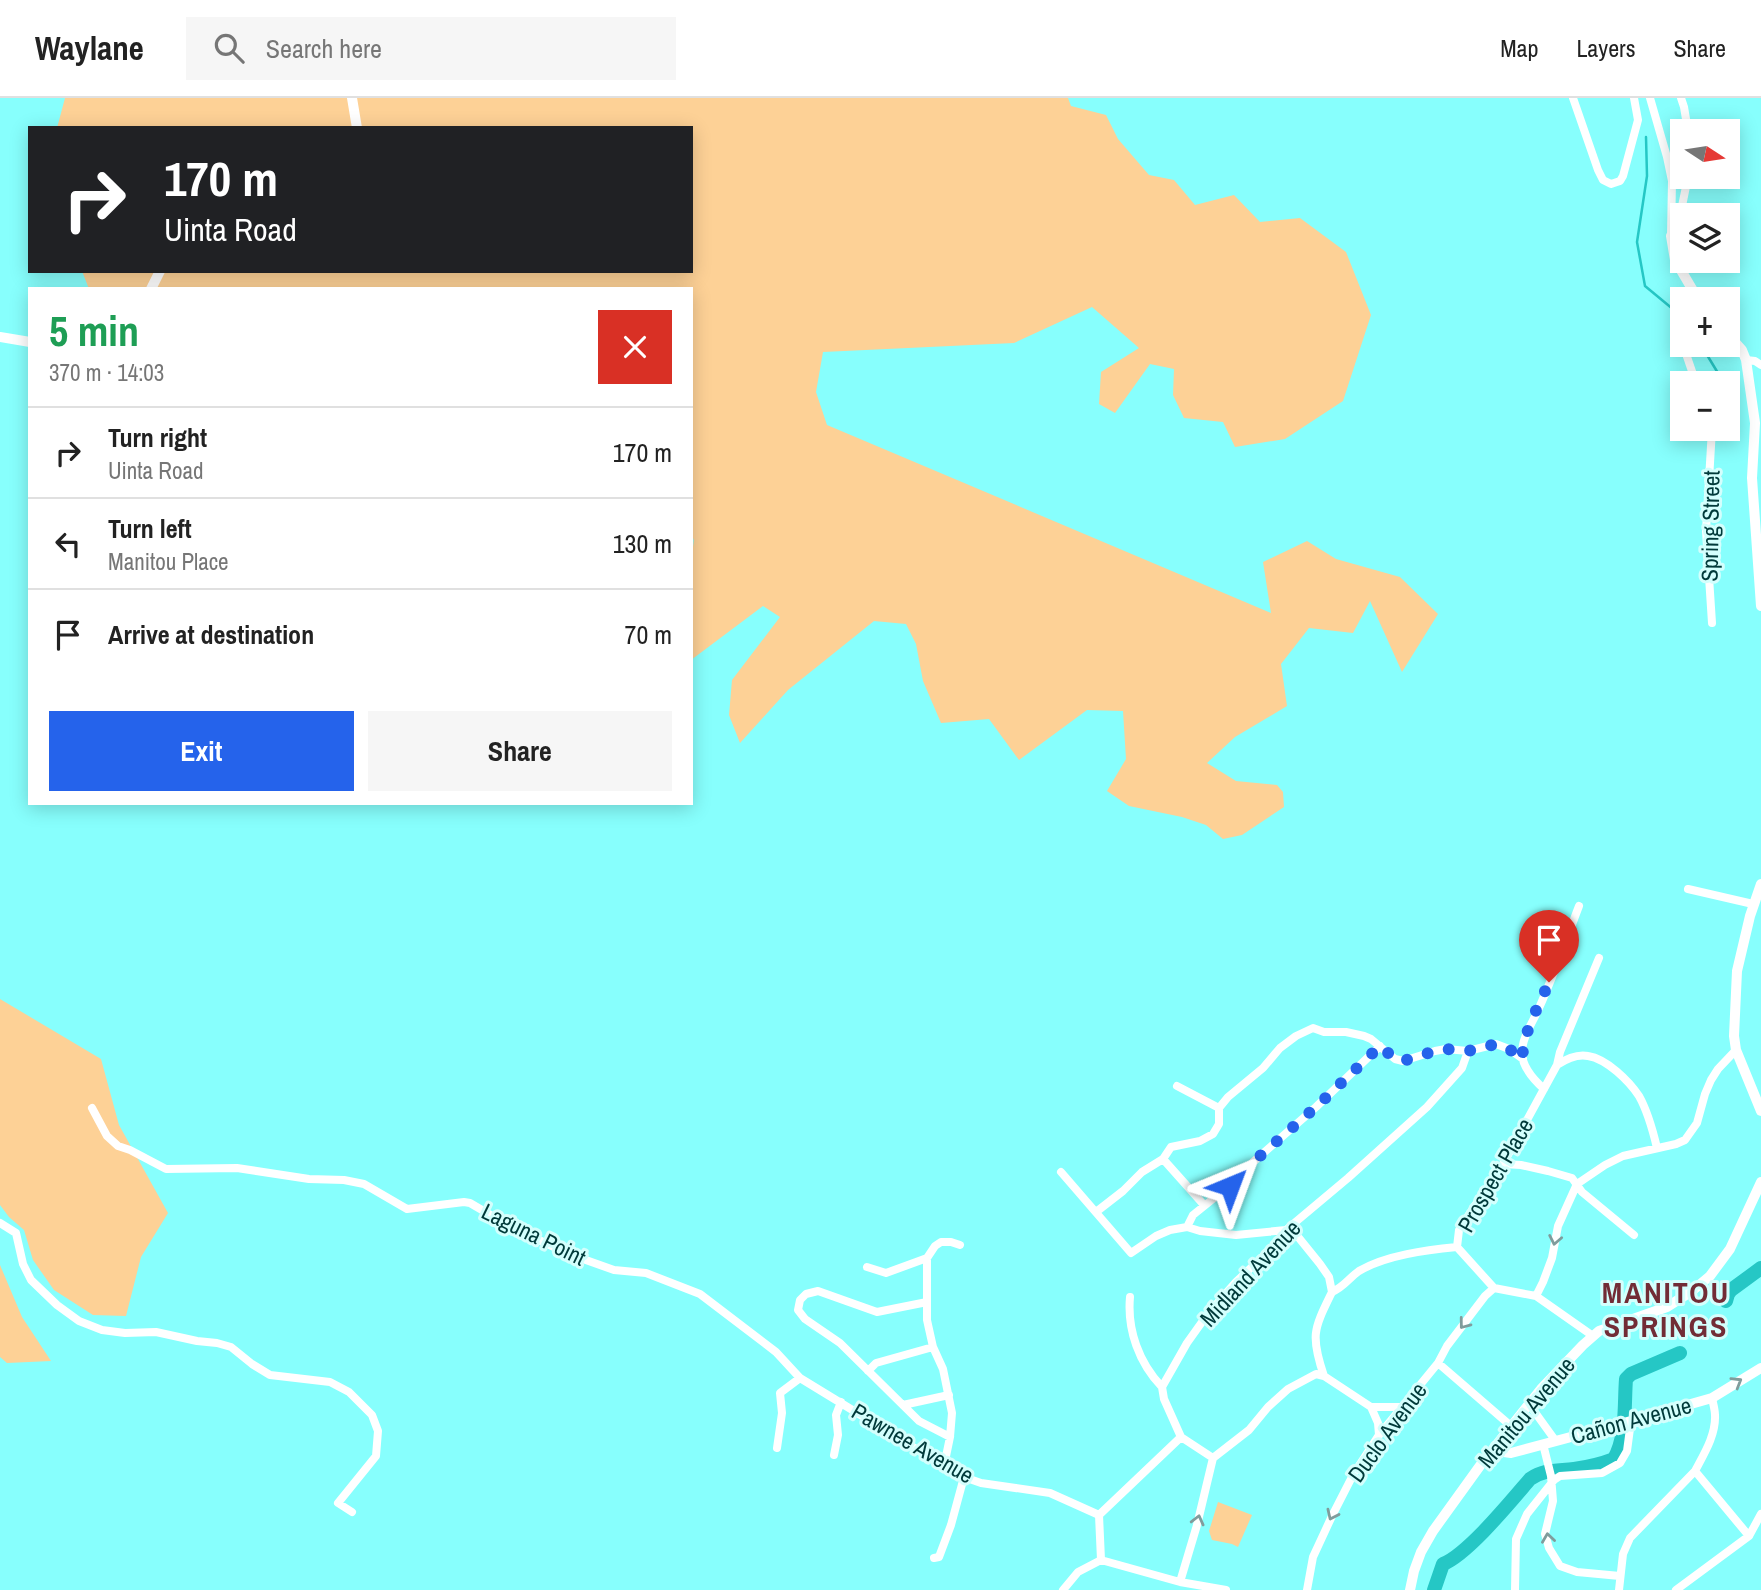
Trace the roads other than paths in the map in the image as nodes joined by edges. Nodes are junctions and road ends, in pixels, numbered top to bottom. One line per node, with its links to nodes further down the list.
1 (352, 98): 7 (street)
2 (1573, 98): 3 (street)
3 (1634, 98)
4 (1650, 98): 8 (street)
5 (1681, 98): 6 (street)
6 (1686, 119)
7 (357, 126)
8 (1672, 203)
9 (0, 337): 10 (street)
10 (28, 342)
11 (1740, 348): 12 (street)
12 (1746, 360): 13 (street); 15 (street)
13 (1761, 365)
14 (1711, 441): 16 (street, Spring Street)
15 (1761, 606)
16 (1712, 623)
17 (1761, 884): 19 (street)
18 (1688, 889): 19 (street)
19 (1753, 904): 23 (street)
20 (1579, 906): 25 (street)
21 (1599, 958): 26 (street, Prospect Place)
22 (1380, 1046): 24 (street); 30 (street); 38 (street)
23 (1735, 1050): 31 (street); 32 (street)
24 (1468, 1051): 25 (street); 42 (street, Midland Avenue)
25 (1523, 1059): 28 (street)
26 (1557, 1065): 28 (street, Prospect Place); 32 (street)
27 (1177, 1086): 30 (street)
28 (1544, 1089): 34 (street, Prospect Place)
29 (92, 1108): 55 (street, Laguna Point)
30 (1219, 1108): 33 (street)
31 (1761, 1111)
32 (1657, 1148): 37 (street)
33 (1163, 1159): 38 (street); 39 (street)
34 (1503, 1164): 37 (street); 45 (street, Prospect Place)
35 (1061, 1172): 39 (street)
36 (1761, 1182): 53 (main road, Manitou Avenue)
37 (1577, 1184): 43 (street); 51 (street, one-way to 51)
38 (1204, 1205): 41 (street)
39 (1096, 1212): 41 (street)
40 (0, 1223): 84 (street)
41 (1187, 1227): 42 (street)
42 (1286, 1230): 49 (street); 61 (street, Midland Avenue)
43 (1634, 1235)
44 (960, 1245): 46 (street)
45 (1457, 1247): 48 (street); 49 (street, Prospect Place)
46 (927, 1258): 47 (street); 52 (street)
47 (867, 1267)
48 (1494, 1288): 51 (street); 56 (street, Duclo Avenue, one-way to 56)
49 (1332, 1292): 59 (street, Prospect Place)
50 (1130, 1297): 61 (street)
51 (1536, 1297): 53 (street)
52 (927, 1302): 54 (street); 58 (street)
53 (1592, 1336): 65 (main road, Manitou Avenue)
54 (933, 1347): 58 (street); 62 (street)
55 (776, 1352): 60 (street, Pawnee Avenue)
56 (1438, 1363): 68 (street, Duclo Avenue); 70 (street)
57 (1761, 1368): 63 (street, Cañon Avenue, one-way to 57)
58 (869, 1371): 66 (street)
59 (1324, 1376): 67 (street); 79 (street)
60 (800, 1378): 64 (street, Pawnee Avenue); 77 (street)
61 (1162, 1387): 73 (street)
62 (949, 1395): 66 (street); 72 (street)
63 (1712, 1398): 69 (street, Cañon Avenue); 81 (street)
64 (841, 1402): 78 (street); 80 (street, Pawnee Avenue)
65 (1529, 1404): 70 (main road, Manitou Avenue); 74 (street)
66 (903, 1405): 72 (street)
67 (1371, 1407): 68 (street); 71 (street)
68 (1401, 1408): 71 (street, Duclo Avenue)
69 (1630, 1421): 74 (street, Cañon Avenue); 82 (street)
70 (1511, 1426): 76 (main road, Manitou Avenue)
71 (1379, 1435): 94 (street, Duclo Avenue, one-way to 94)
72 (950, 1437): 80 (street)
73 (1181, 1437): 79 (street); 86 (street)
74 (1555, 1440): 75 (street, Cañon Avenue)
75 (1543, 1444): 76 (street, Cañon Avenue); 82 (street)
76 (1495, 1446): 95 (main road, Manitou Avenue)
77 (777, 1448)
78 (834, 1455)
79 (1213, 1458): 91 (street, one-way to 79)
80 (944, 1466): 83 (street, Pawnee Avenue)
81 (1695, 1471): 87 (street); 90 (street)
82 (1550, 1474): 90 (street, one-way to 82); 96 (street)
83 (964, 1477): 86 (street, Pawnee Avenue); 88 (street)
84 (352, 1512)
85 (1761, 1514): 87 (street)
86 (1099, 1515): 89 (street)
87 (1749, 1536): 98 (street)
88 (934, 1558)
89 (1101, 1560): 91 (street); 92 (street)
90 (1620, 1576): 97 (street)
91 (1180, 1582): 93 (street)
92 (1063, 1590)
93 (1226, 1590)
94 (1307, 1590)
95 (1410, 1590)
96 (1515, 1590)
97 (1619, 1590)
98 (1676, 1590)

